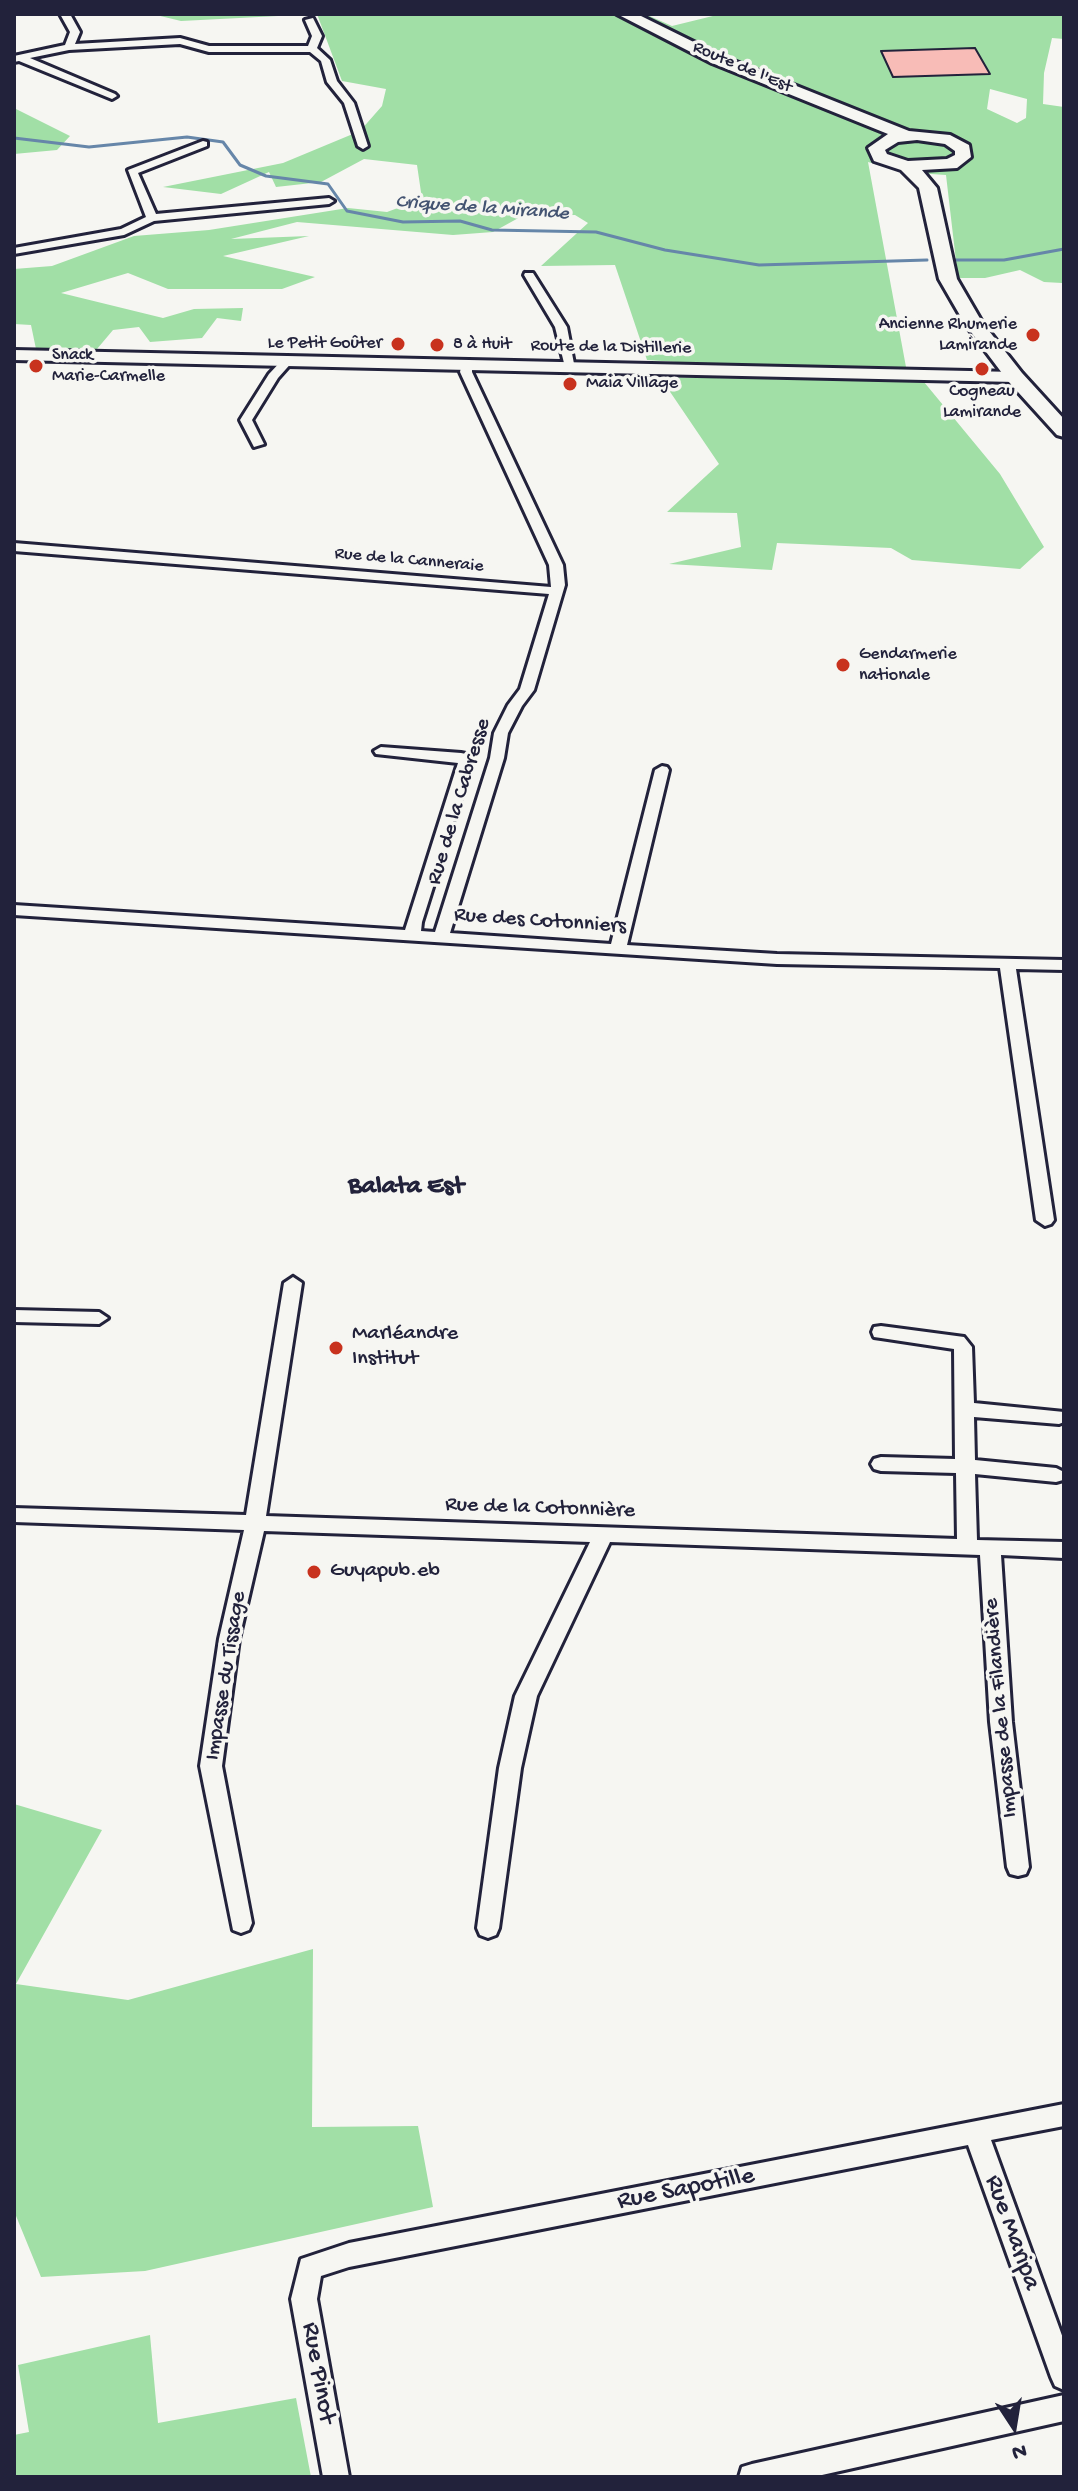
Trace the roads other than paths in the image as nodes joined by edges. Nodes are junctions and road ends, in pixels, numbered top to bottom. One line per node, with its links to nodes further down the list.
1 (65, 14): 4 (street)
2 (625, 14): 8 (main road, Route de l'Est)
3 (310, 20): 5 (street)
4 (69, 47): 5 (street); 6 (street)
5 (312, 49): 12 (street)
6 (18, 58): 7 (street)
7 (112, 96)
8 (860, 118): 9 (main road, Route de l'Est); 10 (main road, Route de l'Est)
9 (905, 135): 10 (main road); 14 (main road)
10 (884, 140): 13 (main road, Route de l'Est)
11 (203, 144): 17 (street)
12 (363, 146)
13 (907, 166): 14 (main road); 15 (main road)
14 (942, 166): 15 (main road)
15 (928, 188): 24 (main road)
16 (329, 201): 17 (street)
17 (152, 218): 18 (street)
18 (14, 251)
19 (529, 275): 23 (street)
20 (14, 355): 21 (street, Route de la Distillerie)
21 (288, 360): 22 (street, Route de la Distillerie); 26 (street)
22 (466, 365): 23 (street, Route de la Distillerie); 28 (street)
23 (571, 367): 24 (street, Route de la Distillerie)
24 (1015, 377): 25 (main road)
25 (1064, 431)
26 (258, 444)
27 (14, 547): 28 (street, Rue de la Canneraie)
28 (556, 591): 33 (street, Rue de la Cabresse)
29 (381, 751): 32 (street)
30 (662, 770): 34 (street)
31 (14, 910): 32 (street, Rue des Cotonniers)
32 (413, 935): 33 (street, Rue des Cotonniers)
33 (441, 937): 34 (street, Rue des Cotonniers)
34 (618, 949): 35 (street, Rue des Cotonniers)
35 (1007, 965): 36 (street, Rue des Cotonniers); 37 (street)
36 (1064, 965)
37 (1045, 1220)
38 (293, 1283): 48 (street, Impasse du Tissage)
39 (14, 1316): 40 (street)
40 (99, 1318)
41 (881, 1332): 42 (street)
42 (966, 1409): 43 (street); 45 (street)
43 (1059, 1417)
44 (881, 1464): 45 (street)
45 (966, 1466): 46 (street); 50 (street)
46 (1056, 1475)
47 (14, 1515): 48 (street, Rue de la Cotonnière)
48 (255, 1524): 49 (street, Rue de la Cotonnière); 54 (street, Impasse du Tissage)
49 (603, 1536): 50 (street, Rue de la Cotonnière); 55 (street)
50 (967, 1548): 51 (street, Rue de la Cotonnière)
51 (990, 1548): 52 (street, Rue de la Cotonnière); 53 (street, Impasse de la Filandière)
52 (1064, 1550)
53 (1018, 1867)
54 (241, 1923)
55 (488, 1928)
56 (1064, 2115): 57 (street, Rue Sapotille)
57 (976, 2133): 58 (street, Rue Sapotille); 59 (street, Rue Maripa)
58 (310, 2268): 61 (street, Rue Pinot)
59 (1064, 2377)
60 (1064, 2408): 62 (street)
61 (336, 2477)
62 (752, 2477)

